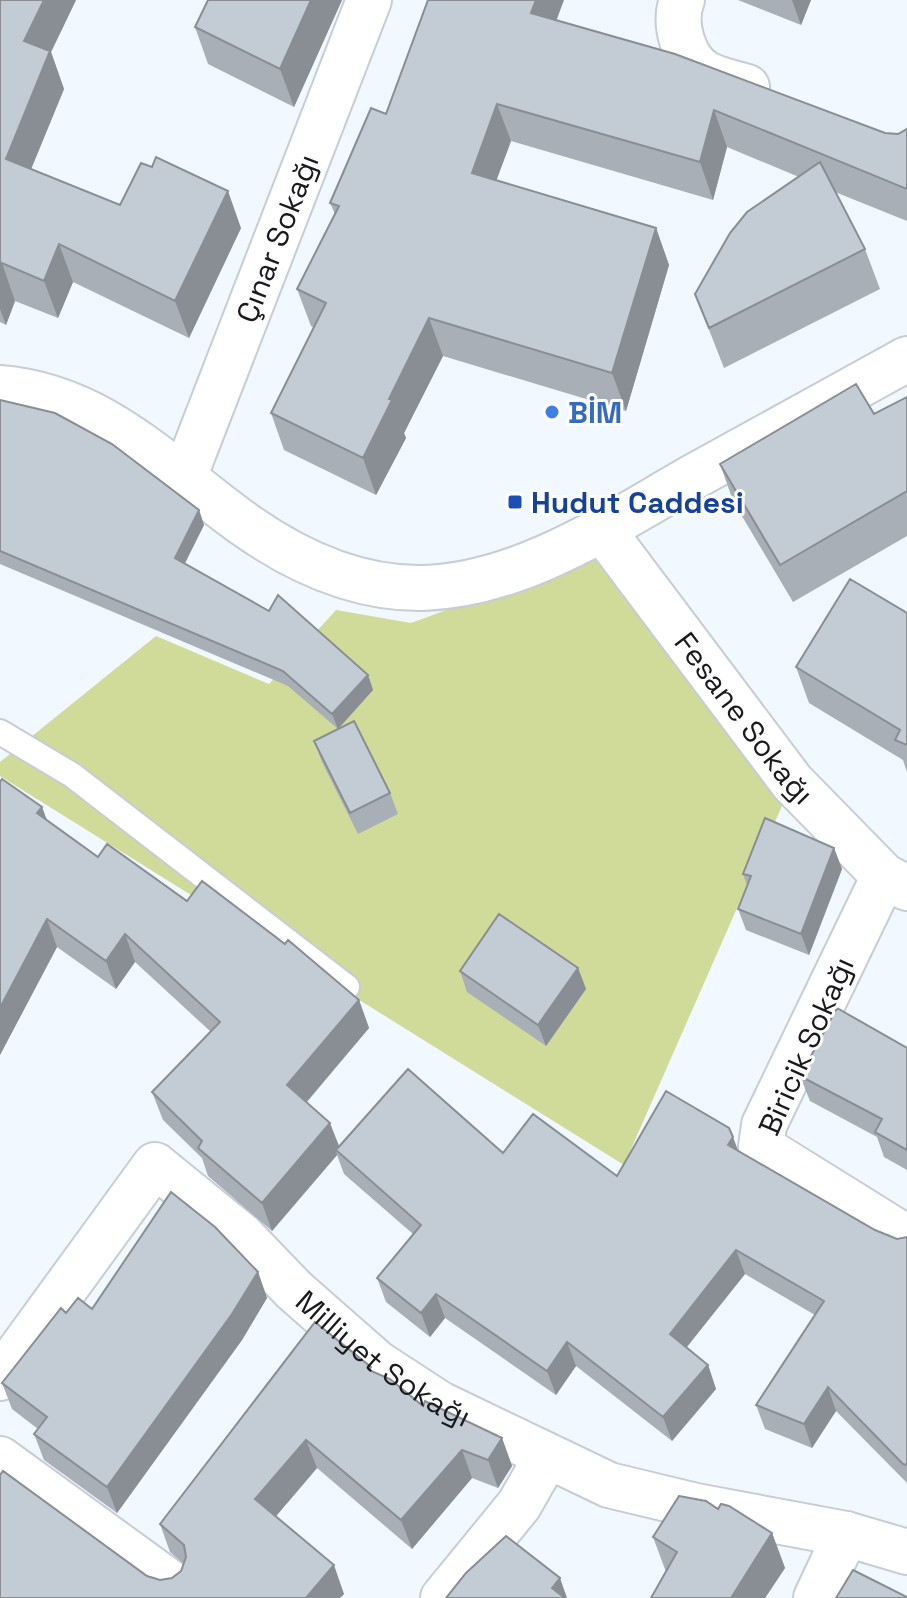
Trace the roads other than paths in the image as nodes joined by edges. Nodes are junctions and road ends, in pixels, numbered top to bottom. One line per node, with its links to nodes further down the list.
1 (369, 0): 6 (street, Çınar Sokağı)
2 (682, 0): 3 (street)
3 (790, 101)
4 (907, 359): 7 (street)
5 (0, 388): 6 (street)
6 (185, 475): 7 (street)
7 (601, 528): 9 (street, Fesane Sokağı)
8 (0, 732): 10 (lane)
9 (896, 882): 11 (street, Biricik Sokağı)
10 (347, 987)
11 (907, 1238)
12 (0, 1378): 13 (street, Milliyet Sokağı)
13 (547, 1456): 15 (street, Milliyet Sokağı); 18 (street)
14 (0, 1459): 17 (street)
15 (846, 1534): 16 (street, Milliyet Sokağı); 19 (street)
16 (907, 1552)
17 (172, 1584)
18 (443, 1598)
19 (816, 1598)

